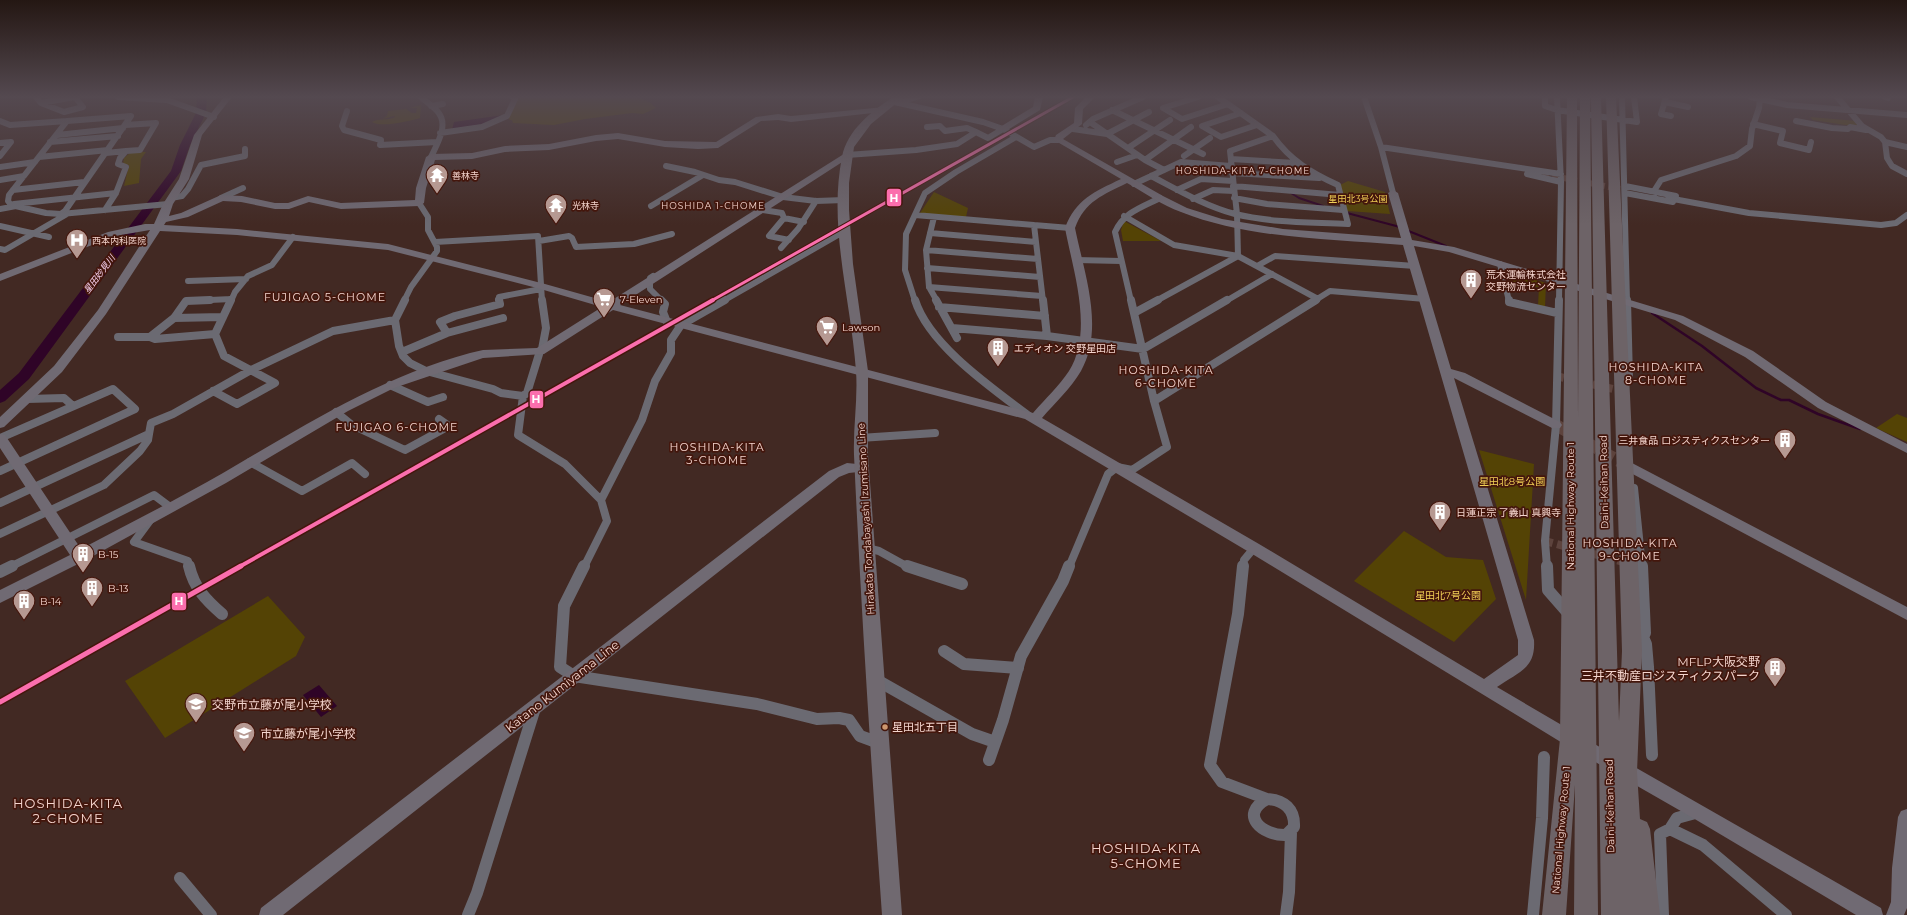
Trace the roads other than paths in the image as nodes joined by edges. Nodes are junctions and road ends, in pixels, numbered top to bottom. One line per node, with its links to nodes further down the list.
1 (52, 140): 32 (street)
2 (76, 140): 32 (street)
3 (115, 140): 43 (street)
4 (146, 140): 42 (street)
5 (196, 140): 88 (street)
6 (380, 140): 33 (street)
7 (587, 140): 50 (street)
8 (640, 140): 9 (street)
9 (727, 140)
10 (855, 140): 46 (main road, Hirakata Tondabayashi Izumisano Line)
11 (964, 140): 46 (street)
12 (1011, 140): 97 (street)
13 (1021, 140): 14 (street)
14 (1058, 140): 68 (street)
15 (1116, 140): 39 (street)
16 (1140, 140): 39 (street)
17 (1174, 140): 41 (street); 52 (street)
18 (1208, 140): 41 (street)
19 (1262, 140): 56 (street)
20 (1275, 140): 54 (street)
21 (1379, 140): 37 (street)
22 (1559, 140): 65 (street)
23 (1572, 140): 124 (highway, National Highway Route 1)
24 (1577, 140): 73 (highway)
25 (1587, 140): 73 (highway, Daini-Keihan Road)
26 (1594, 140): 73 (highway, Daini-Keihan Road)
27 (1604, 140): 73 (highway)
28 (1612, 140): 217 (highway)
29 (1624, 140): 71 (street)
30 (1752, 140): 78 (street)
31 (1781, 140): 34 (street)
32 (50, 142): 51 (street)
33 (437, 142): 50 (street)
34 (1811, 142)
35 (1885, 142): 38 (street); 60 (street)
36 (0, 143): 48 (street)
37 (1381, 147): 44 (street); 76 (street)
38 (1907, 147)
39 (1128, 148): 47 (street)
40 (245, 149): 88 (street)
41 (1194, 149): 45 (street); 49 (street)
42 (126, 151): 43 (street); 75 (street)
43 (107, 152): 51 (street); 67 (street)
44 (1418, 152): 59 (street); 65 (street)
45 (1203, 154)
46 (847, 155): 81 (street); 86 (main road, Hirakata Tondabayashi Izumisano Line)
47 (1137, 155): 52 (street); 53 (street)
48 (0, 156)
49 (1184, 156)
50 (431, 157): 89 (street)
51 (37, 160): 57 (street); 62 (street)
52 (1145, 160): 58 (street)
53 (1117, 162)
54 (1296, 163): 56 (street); 64 (street)
55 (666, 166): 61 (street)
56 (1232, 166): 58 (street); 64 (street); 70 (street)
57 (0, 167)
58 (1164, 170): 63 (street)
59 (1526, 171)
60 (1907, 174)
61 (703, 175): 81 (street); 91 (street)
62 (24, 176): 66 (street); 74 (street)
63 (1151, 176): 68 (street); 72 (street)
64 (1322, 178): 77 (street)
65 (1561, 178): 104 (street)
66 (0, 180)
67 (84, 182): 74 (street); 80 (street)
68 (1130, 182): 83 (street); 109 (street)
69 (243, 188): 82 (street)
70 (1234, 189): 72 (street); 77 (street); 85 (street); 95 (street); 102 (street)
71 (1625, 189): 78 (street); 148 (street)
72 (1177, 190): 85 (street)
73 (1591, 190): 215 (highway, Daini-Keihan Road); 216 (highway, Daini-Keihan Road)
74 (11, 192): 79 (street); 90 (street)
75 (116, 193): 80 (street); 93 (street)
76 (1393, 193): 120 (street)
77 (1340, 195): 95 (street)
78 (1654, 195): 105 (street)
79 (0, 196)
80 (75, 197): 90 (street); 96 (street)
81 (783, 197): 87 (street); 94 (street)
82 (221, 198): 89 (street); 106 (street)
83 (1160, 198): 99 (street); 102 (street)
84 (1668, 198): 105 (street)
85 (1194, 199): 102 (street)
86 (844, 200): 87 (street); 110 (main road, Hirakata Tondabayashi Izumisano Line)
87 (816, 201): 103 (street)
88 (166, 202): 93 (street); 106 (street)
89 (419, 203): 118 (street)
90 (14, 206): 92 (street); 96 (street)
91 (651, 206)
92 (0, 209)
93 (105, 210): 96 (street)
94 (763, 210): 101 (street); 141 (street)
95 (1343, 210): 102 (street)
96 (64, 214): 112 (street)
97 (915, 215): 100 (street); 183 (street)
98 (1907, 215): 105 (street)
99 (1124, 216): 125 (street); 130 (street)
100 (934, 217): 107 (street); 111 (street)
101 (784, 218): 103 (street); 116 (street)
102 (1237, 220): 120 (street); 125 (street)
103 (804, 222): 116 (street)
104 (1560, 222): 124 (street); 139 (street)
105 (1837, 222)
106 (160, 223): 115 (street); 137 (street); 179 (street)
107 (1034, 225): 109 (street); 119 (street)
108 (0, 226): 112 (street)
109 (1070, 228): 129 (street)
110 (845, 231): 159 (street); 174 (main road, Hirakata Tondabayashi Izumisano Line)
111 (930, 233): 119 (street); 123 (street)
112 (32, 234): 114 (street); 122 (street)
113 (672, 234): 117 (street)
114 (49, 237)
115 (293, 237): 126 (street); 138 (street)
116 (789, 240): 121 (street)
117 (539, 241): 118 (street); 143 (street)
118 (435, 242): 126 (street)
119 (1036, 242): 127 (street)
120 (1407, 242): 131 (street); 133 (street)
121 (781, 248)
122 (0, 249)
123 (926, 250): 127 (street); 134 (street)
124 (1571, 251): 156 (highway, National Highway Route 1)
125 (1238, 256): 132 (street); 151 (street)
126 (432, 258): 143 (street); 157 (street)
127 (1038, 259): 136 (street)
128 (679, 260): 141 (street)
129 (1076, 260): 130 (street); 167 (street)
130 (1121, 261): 151 (street)
131 (1500, 264): 139 (street); 156 (street)
132 (1257, 266): 133 (street); 135 (street)
133 (1415, 266): 147 (street)
134 (927, 268): 136 (street); 142 (street)
135 (1272, 274): 146 (street); 168 (street)
136 (1040, 277): 144 (street)
137 (0, 278)
138 (246, 279): 140 (street); 145 (street)
139 (1558, 281): 148 (street); 156 (street)
140 (188, 282)
141 (650, 282): 149 (street); 158 (street)
142 (929, 287): 144 (street); 150 (street)
143 (541, 288): 149 (street); 161 (street); 169 (street)
144 (1042, 296): 152 (street)
145 (232, 299): 153 (street); 154 (street)
146 (1318, 299): 147 (street); 180 (street)
147 (1425, 299): 172 (street)
148 (1627, 301): 191 (street); 196 (street)
149 (611, 307): 158 (street); 169 (street)
150 (939, 307): 152 (street); 160 (street)
151 (1134, 312): 168 (street)
152 (1045, 316): 163 (street)
153 (224, 317): 154 (street); 162 (street)
154 (174, 318): 165 (street)
155 (503, 318): 161 (street)
156 (1562, 318): 186 (street); 215 (highway, National Highway Route 1)
157 (396, 320): 170 (street); 171 (street)
158 (667, 322): 159 (street)
159 (681, 325): 174 (street); 200 (street)
160 (952, 328): 163 (street); 166 (street)
161 (447, 332): 170 (street)
162 (215, 334): 165 (street); 171 (street)
163 (1047, 336): 167 (street)
164 (118, 337): 165 (street)
165 (150, 337)
166 (957, 338)
167 (1085, 341): 168 (street); 183 (street)
168 (1142, 349): 180 (street)
169 (541, 350): 173 (street); 177 (street)
170 (402, 352): 173 (street)
171 (251, 370): 176 (street); 176 (street)
172 (1446, 371): 186 (street); 222 (street)
173 (426, 372): 175 (street); 177 (street)
174 (862, 372): 183 (street); 190 (main road, Hirakata Tondabayashi Izumisano Line)
175 (390, 385): 178 (street); 182 (street)
176 (213, 390): 188 (street)
177 (523, 396): 200 (street)
178 (443, 397)
179 (27, 398): 181 (street); 185 (street)
180 (1154, 401): 194 (street)
181 (73, 406): 189 (street); 193 (street)
182 (336, 412): 184 (street); 192 (street)
183 (1032, 417): 194 (street)
184 (439, 418)
185 (0, 424)
186 (1556, 425): 215 (street)
187 (935, 433): 190 (street)
188 (149, 434): 199 (street); 203 (street)
189 (0, 438): 193 (street)
190 (860, 438): 195 (main road, Hirakata Tondabayashi Izumisano Line)
191 (1907, 449)
192 (250, 462): 198 (street); 202 (street)
193 (16, 463): 197 (street); 199 (street)
194 (1117, 467): 208 (street); 219 (street)
195 (862, 468): 207 (main road, Hirakata Tondabayashi Izumisano Line); 220 (street, Katano Kumiyama Line)
196 (1632, 468): 214 (street); 217 (street)
197 (0, 471)
198 (365, 474)
199 (34, 487): 201 (street); 203 (street)
200 (600, 500): 220 (street)
201 (0, 503)
202 (170, 507): 204 (street); 206 (street)
203 (49, 510): 205 (street); 206 (street)
204 (151, 519): 209 (street); 213 (street)
205 (0, 534)
206 (67, 538): 209 (street); 210 (street)
207 (867, 548): 211 (street); 221 (main road, Hirakata Tondabayashi Izumisano Line)
208 (1254, 548): 222 (street); 231 (street)
209 (79, 557): 212 (street)
210 (0, 572)
211 (962, 584)
212 (0, 597)
213 (222, 614)
214 (1907, 614)
215 (1578, 618): 224 (highway, National Highway Route 1); 244 (highway); 245 (highway, Daini-Keihan Road)
216 (1606, 626): 246 (highway, Daini-Keihan Road); 248 (highway)
217 (1638, 644): 227 (street); 230 (highway)
218 (944, 651): 219 (street)
219 (1018, 668): 225 (street)
220 (574, 676): 223 (street, Katano Kumiyama Line); 226 (street)
221 (875, 679): 225 (street); 226 (main road, Hirakata Tondabayashi Izumisano Line)
222 (1484, 687): 224 (street)
223 (536, 706): 238 (street, Katano Kumiyama Line); 239 (street)
224 (1570, 739): 230 (street); 243 (highway, National Highway Route 1)
225 (995, 742): 229 (street)
226 (879, 743): 240 (main road, Hirakata Tondabayashi Izumisano Line)
227 (1652, 755)
228 (1544, 757): 242 (street)
229 (989, 760)
230 (1627, 772): 232 (street); 247 (highway)
231 (1267, 799): 235 (street); 235 (street)
232 (1699, 812): 234 (street); 251 (street)
233 (1907, 817): 252 (street)
234 (1670, 829): 249 (street); 250 (street)
235 (1291, 832): 241 (street)
236 (180, 878): 237 (street)
237 (211, 915)
238 (268, 915)
239 (468, 915)
240 (892, 915)
241 (1286, 915)
242 (1533, 915)
243 (1554, 915)
244 (1561, 915)
245 (1586, 915)
246 (1613, 915)
247 (1634, 915)
248 (1648, 915)
249 (1663, 915)
250 (1786, 915)
251 (1874, 915)
252 (1895, 915)

